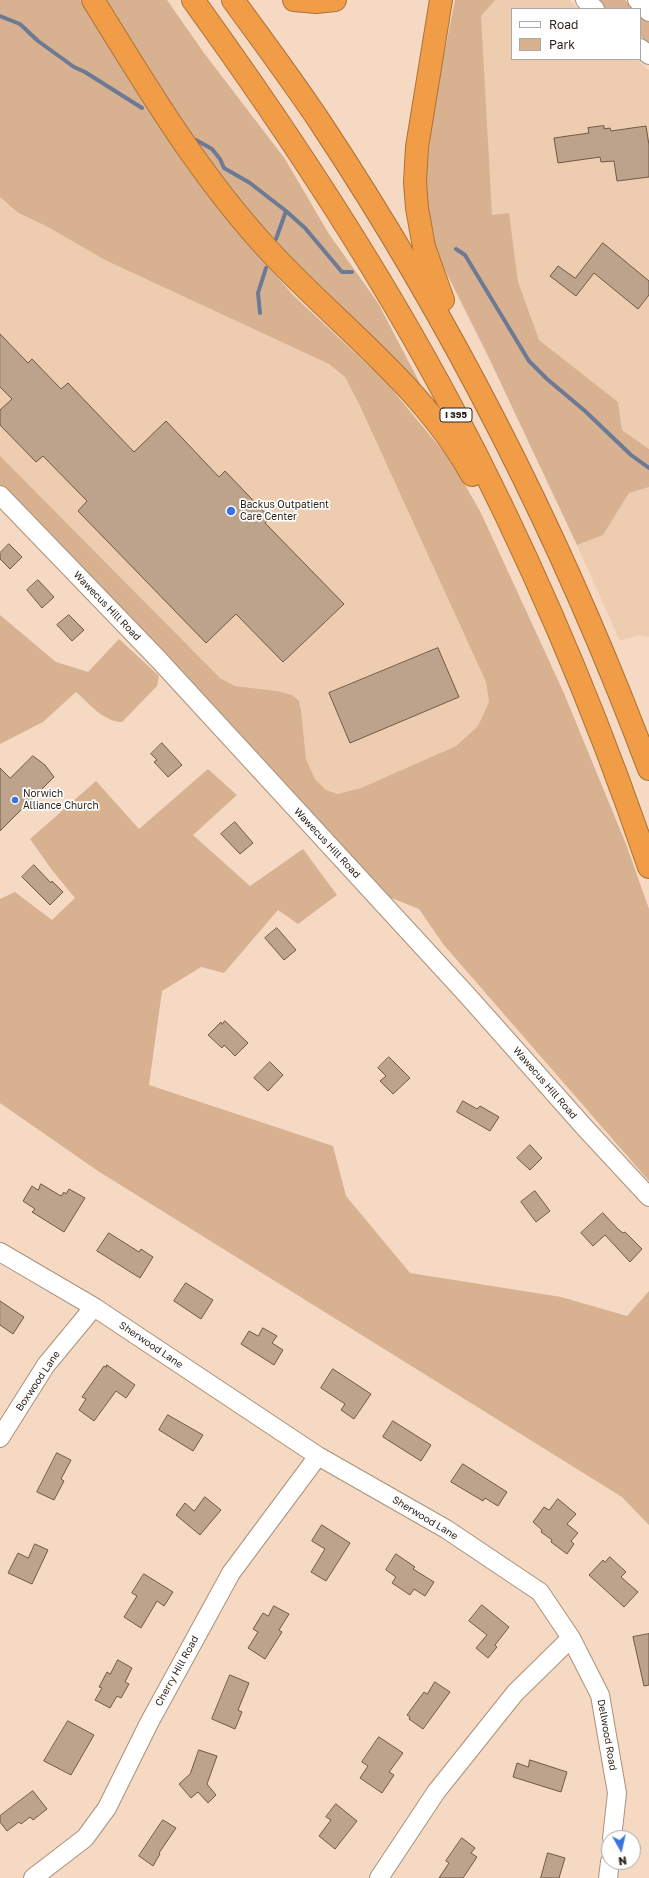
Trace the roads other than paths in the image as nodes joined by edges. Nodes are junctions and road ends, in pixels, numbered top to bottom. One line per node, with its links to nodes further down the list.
1 (93, 0): 15 (highway)
2 (193, 0): 15 (highway, I 395)
3 (233, 0): 13 (highway)
4 (294, 0): 5 (highway)
5 (336, 0)
6 (441, 0): 13 (highway)
7 (585, 0): 9 (street)
8 (636, 0): 10 (street)
9 (594, 8)
10 (649, 12)
11 (641, 49): 12 (street)
12 (649, 55)
13 (450, 334): 16 (highway)
14 (0, 495): 18 (street, Wawecus Hill Road)
15 (522, 550): 17 (highway, I 395)
16 (649, 769)
17 (649, 867)
18 (649, 1197)
19 (0, 1252): 20 (street, Sherwood Lane)
20 (94, 1307): 21 (street, Boxwood Lane); 22 (street, Sherwood Lane)
21 (0, 1438)
22 (318, 1456): 23 (street, Sherwood Lane); 25 (street, Cherry Hill Road)
23 (571, 1638): 24 (street, Dellwood Road); 26 (street)
24 (613, 1830)
25 (33, 1878)
26 (379, 1878)

